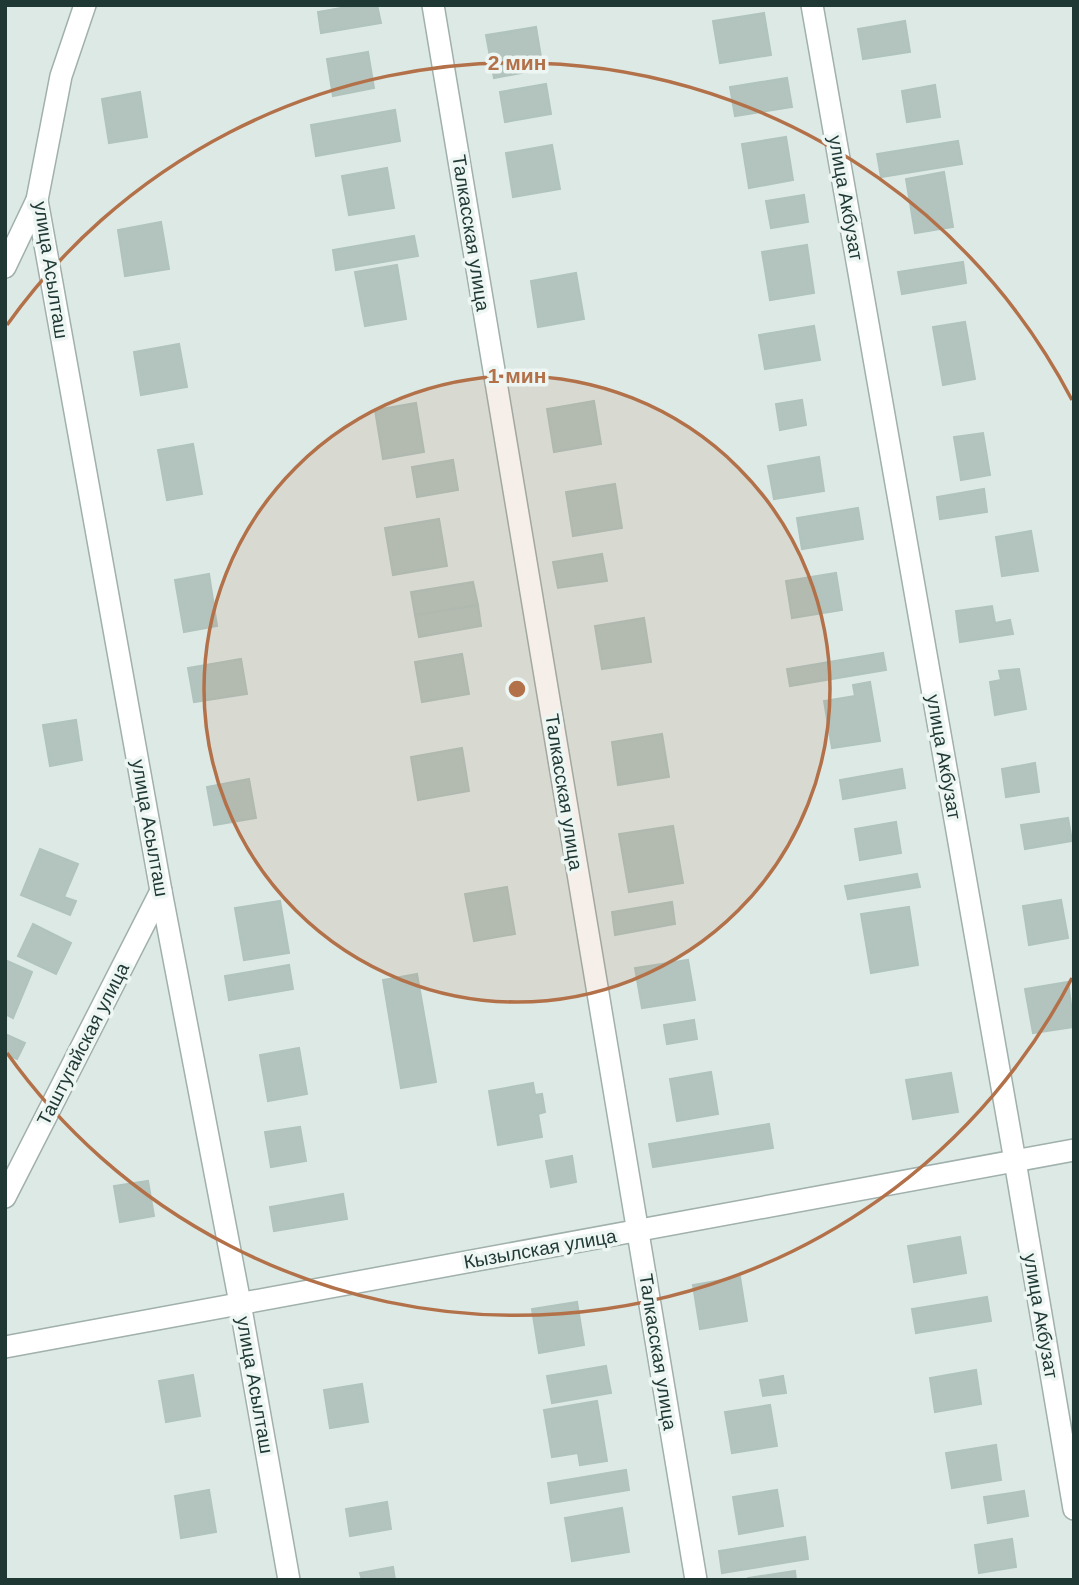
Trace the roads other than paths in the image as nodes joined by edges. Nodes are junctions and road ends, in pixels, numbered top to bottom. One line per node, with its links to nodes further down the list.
1 (85, 5): 4 (street, улица Асылташ)
2 (433, 5): 10 (street, Талкасская улица)
3 (813, 5): 8 (street, улица Акбузат)
4 (37, 200): 5 (street); 6 (street, улица Асылташ)
5 (5, 267)
6 (161, 891): 9 (street, Таштугайская улица); 11 (street, улица Асылташ)
7 (1074, 1150): 8 (street, Кызылская улица)
8 (1015, 1161): 10 (street, Кызылская улица); 13 (street, улица Акбузат)
9 (5, 1196)
10 (638, 1231): 11 (street, Кызылская улица); 15 (street, Талкасская улица)
11 (240, 1303): 12 (street, Кызылская улица); 14 (street, улица Асылташ)
12 (5, 1347)
13 (1074, 1509)
14 (289, 1580)
15 (696, 1580)

